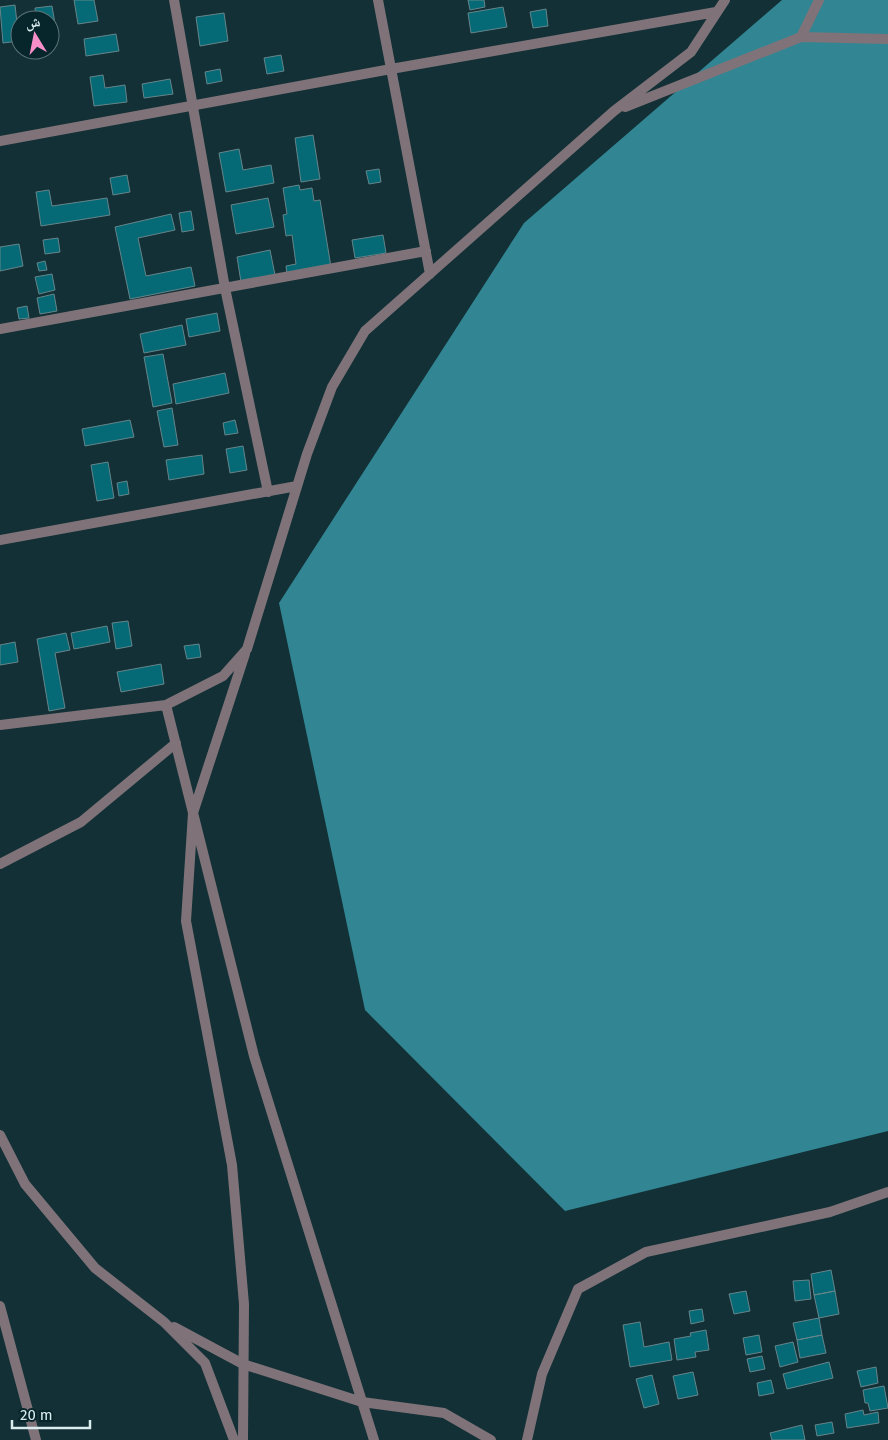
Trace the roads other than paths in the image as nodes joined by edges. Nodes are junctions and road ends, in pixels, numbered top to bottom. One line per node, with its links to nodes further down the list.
1 (174, 0): 9 (street)
2 (378, 0): 8 (street)
3 (725, 0): 5 (street)
4 (819, 0): 6 (street)
5 (716, 12): 8 (street); 10 (street)
6 (801, 37): 7 (street); 10 (street)
7 (888, 39)
8 (391, 68): 9 (street); 12 (street)
9 (193, 105): 11 (street); 14 (street)
10 (614, 111): 13 (street)
11 (0, 141)
12 (426, 251): 13 (street); 14 (street)
13 (430, 274): 16 (street)
14 (225, 288): 15 (street); 17 (street)
15 (0, 329)
16 (297, 486): 17 (street); 19 (street)
17 (268, 492): 18 (street)
18 (0, 540)
19 (247, 649): 20 (street); 23 (street)
20 (166, 705): 21 (street); 22 (street)
21 (0, 725)
22 (176, 743): 23 (street); 24 (street)
23 (193, 813): 29 (street); 30 (street)
24 (0, 864)
25 (0, 1135): 28 (street)
26 (888, 1192): 36 (street)
27 (0, 1306): 31 (street)
28 (164, 1322): 29 (street); 32 (street)
29 (244, 1364): 30 (street); 33 (street)
30 (362, 1402): 34 (street); 35 (street)
31 (36, 1440)
32 (234, 1440)
33 (243, 1440)
34 (374, 1440)
35 (491, 1440)
36 (527, 1440)

